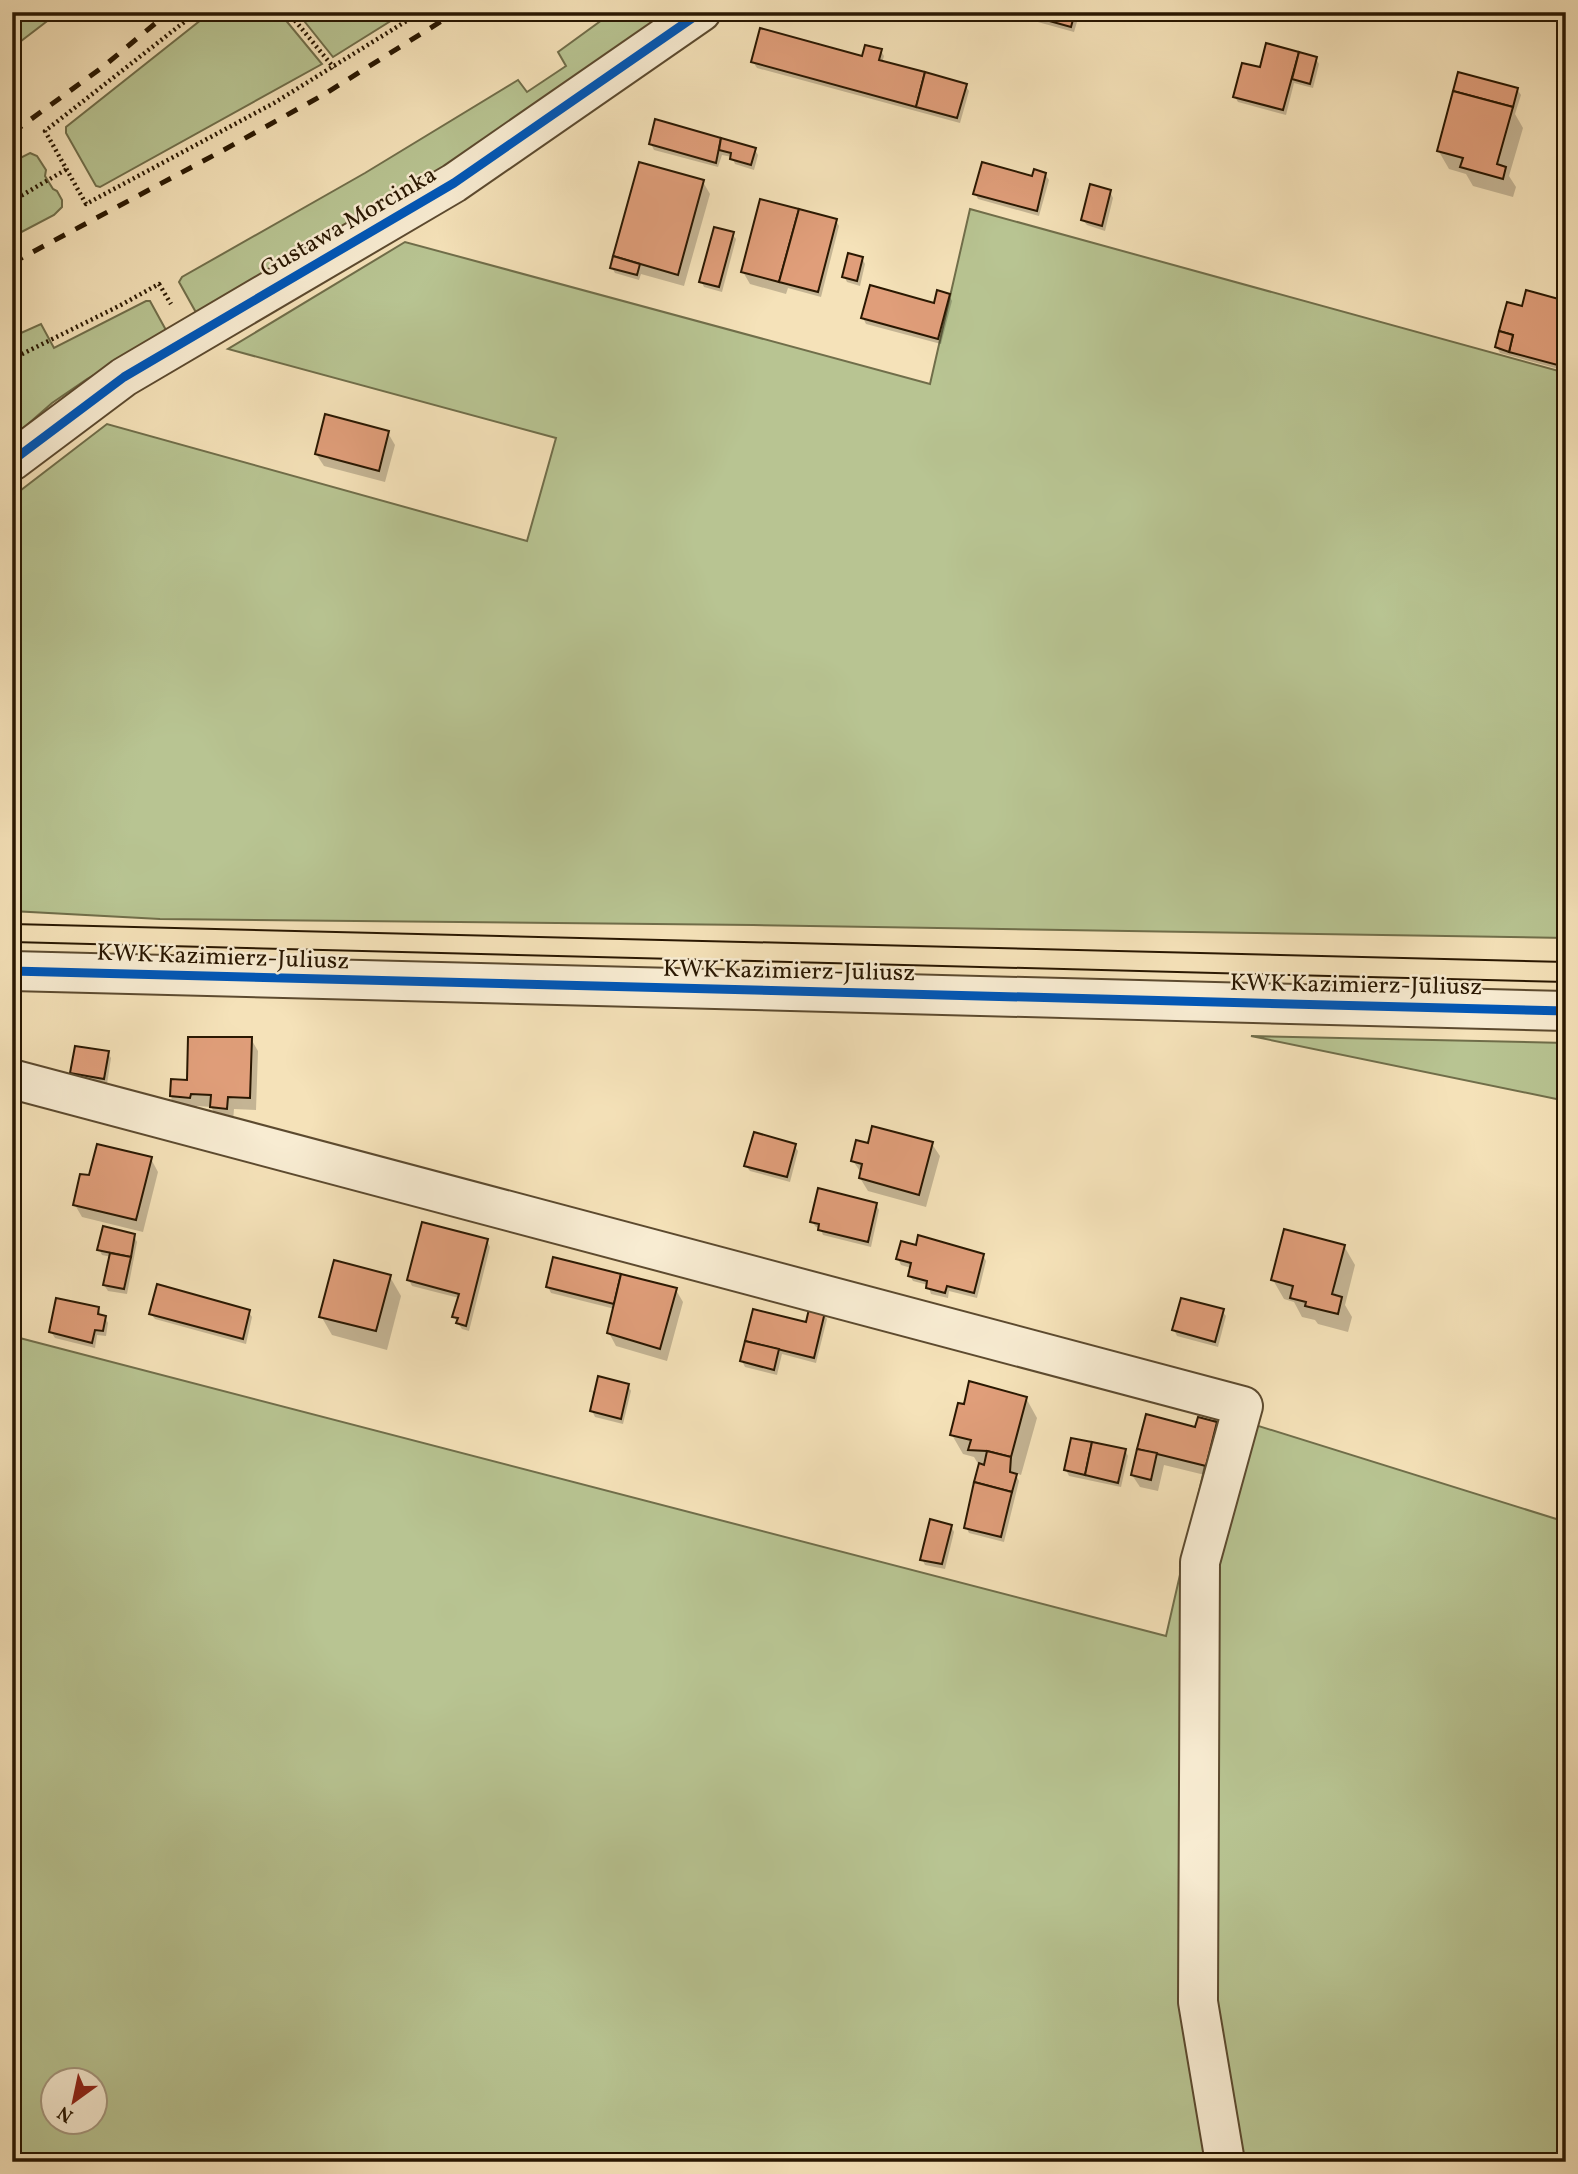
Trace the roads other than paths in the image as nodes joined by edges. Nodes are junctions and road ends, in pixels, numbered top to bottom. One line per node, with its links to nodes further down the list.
1 (701, 12): 2 (street, Gustawa Morcinka)
2 (12, 461)
3 (12, 971): 4 (street, KWK Kazimierz-Juliusz)
4 (1566, 1011)
5 (12, 1079): 6 (street)
6 (1225, 2162)

